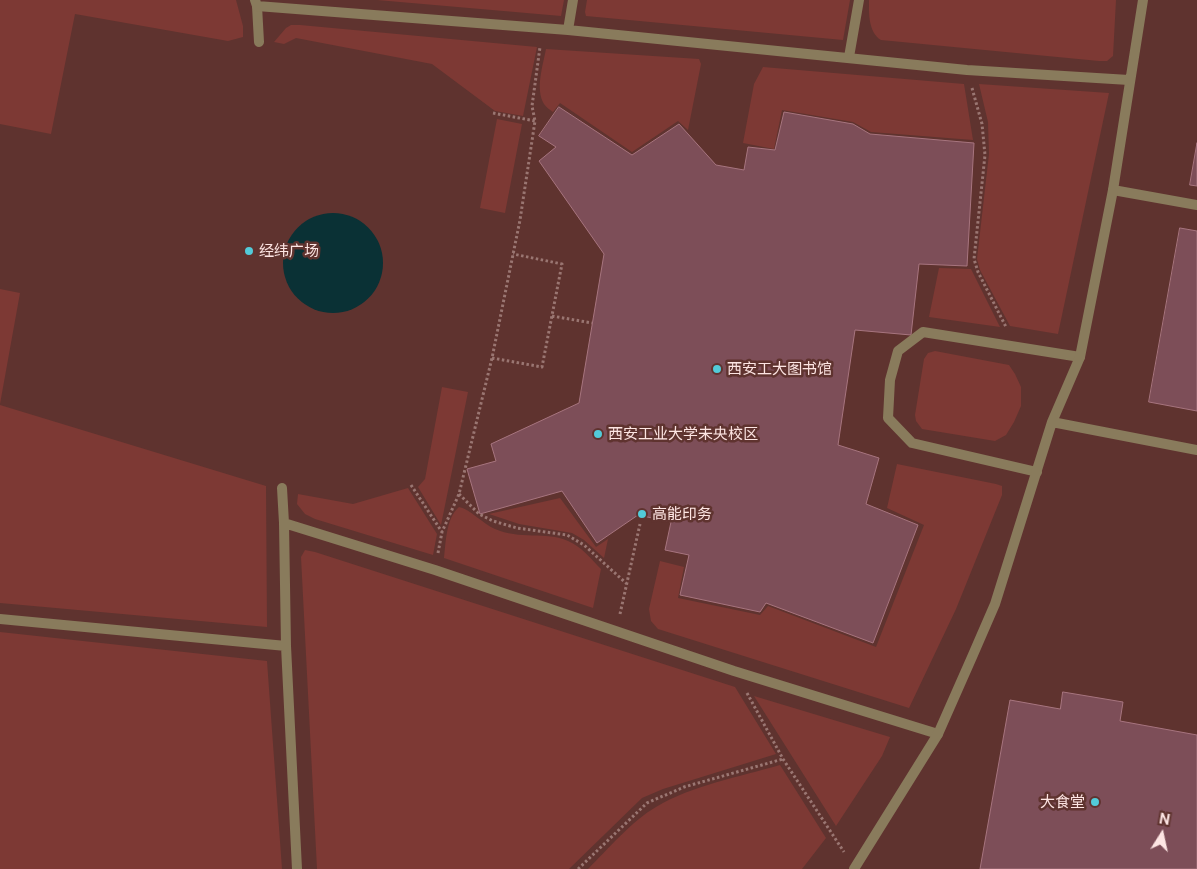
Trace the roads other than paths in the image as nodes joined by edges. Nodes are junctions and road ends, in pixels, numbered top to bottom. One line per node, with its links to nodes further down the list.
1 (573, 0): 5 (street)
2 (859, 0): 7 (street)
3 (1142, 0): 8 (street)
4 (256, 3): 5 (street); 6 (street)
5 (568, 30): 7 (street)
6 (259, 42)
7 (848, 57): 8 (street)
8 (1129, 80): 9 (street)
9 (1113, 190): 10 (street); 11 (street)
10 (1197, 204)
11 (1080, 357): 12 (street); 14 (street)
12 (1052, 422): 13 (street); 14 (street)
13 (1197, 450)
14 (1037, 472): 19 (street)
15 (282, 488): 16 (street)
16 (284, 523): 18 (street); 19 (street)
17 (0, 619): 18 (street)
18 (286, 646): 21 (street)
19 (938, 734): 20 (street)
20 (854, 868)
21 (297, 869)

